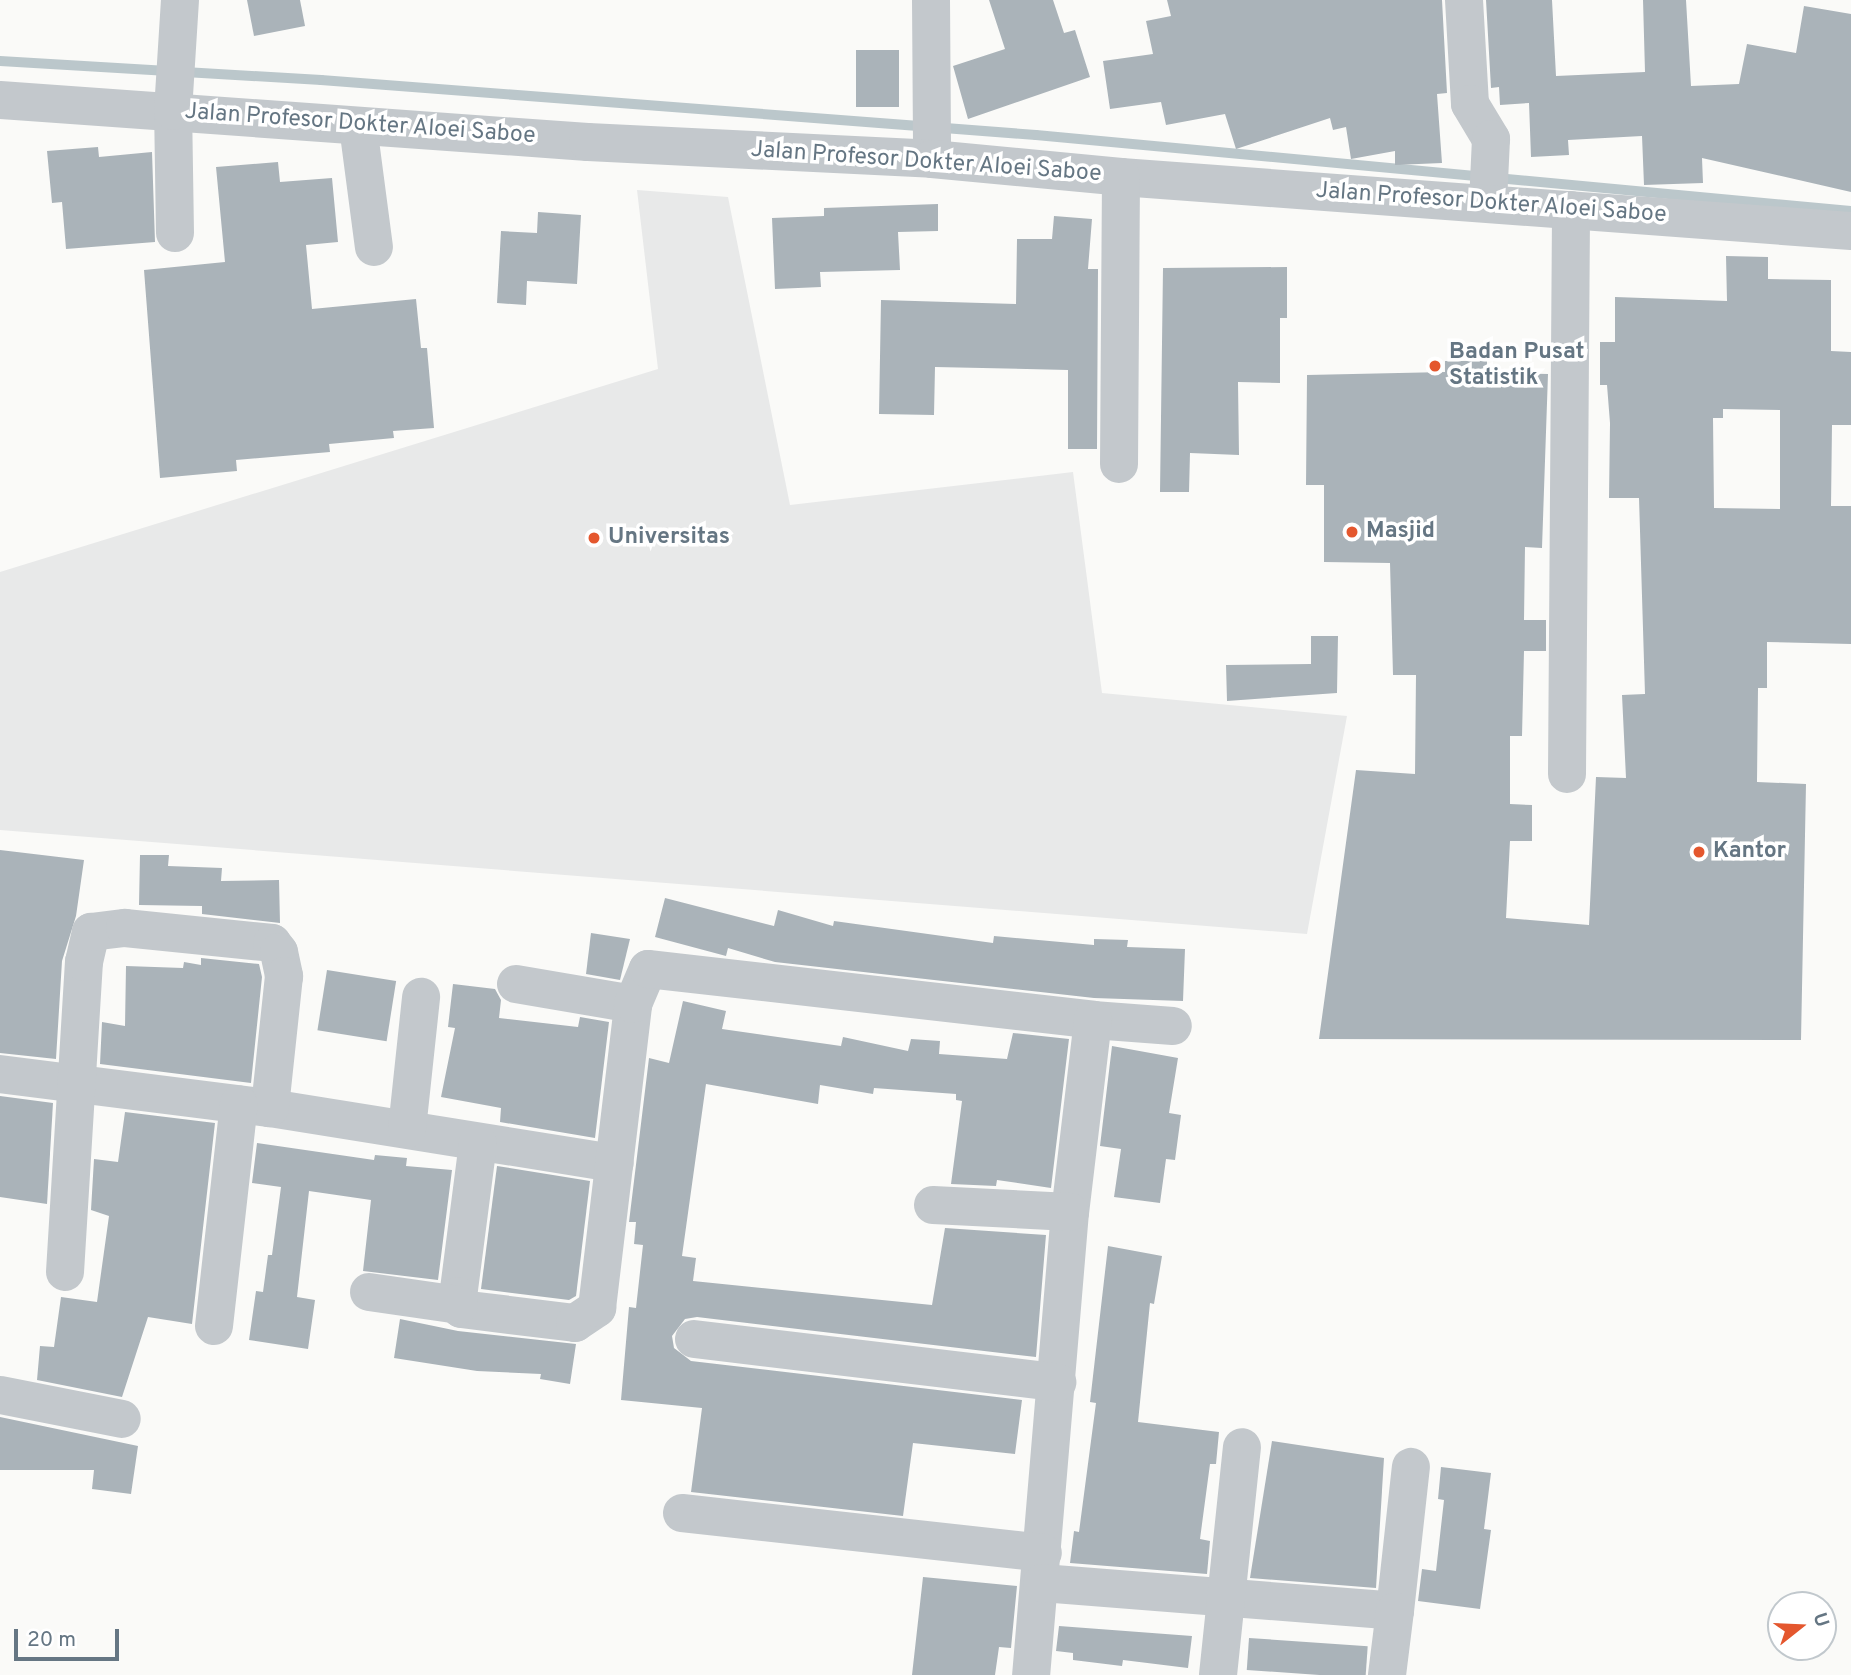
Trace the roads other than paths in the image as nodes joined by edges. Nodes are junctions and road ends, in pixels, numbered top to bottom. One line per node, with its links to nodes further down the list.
1 (180, 0): 5 (street)
2 (931, 0): 7 (street)
3 (1464, 0): 9 (street)
4 (0, 100): 5 (street, Jalan Profesor Dokter Aloei Saboe)
5 (174, 101): 6 (street, Jalan Profesor Dokter Aloei Saboe); 12 (street)
6 (358, 127): 7 (street, Jalan Profesor Dokter Aloei Saboe); 13 (street)
7 (932, 138): 8 (street, Jalan Profesor Dokter Aloei Saboe)
8 (1121, 177): 9 (street, Jalan Profesor Dokter Aloei Saboe); 14 (street)
9 (1489, 183): 10 (street, Jalan Profesor Dokter Aloei Saboe)
10 (1571, 209): 11 (street, Jalan Profesor Dokter Aloei Saboe); 15 (street)
11 (1851, 231)
12 (175, 233)
13 (374, 247)
14 (1119, 464)
15 (1567, 774)
16 (516, 984): 18 (street)
17 (421, 997): 24 (street)
18 (632, 1004): 19 (street); 26 (street)
19 (1093, 1020): 20 (street); 28 (street)
20 (1173, 1026)
21 (0, 1074): 22 (street)
22 (77, 1084): 23 (street); 23 (street); 29 (street)
23 (254, 1106): 24 (street); 32 (street)
24 (407, 1129): 25 (street)
25 (478, 1143): 26 (street); 31 (street)
26 (615, 1163): 31 (street)
27 (933, 1205): 28 (street)
28 (1070, 1212): 34 (street)
29 (65, 1272)
30 (369, 1292): 31 (street)
31 (459, 1305)
32 (214, 1326)
33 (694, 1339): 34 (street)
34 (1057, 1382): 40 (street)
35 (0, 1395): 36 (street)
36 (122, 1419)
37 (1242, 1447): 41 (street)
38 (1411, 1467): 42 (street)
39 (682, 1513): 40 (street)
40 (1043, 1568): 41 (street); 43 (street)
41 (1227, 1598): 42 (street); 44 (street)
42 (1395, 1611): 45 (street)
43 (1031, 1675)
44 (1218, 1675)
45 (1387, 1675)

